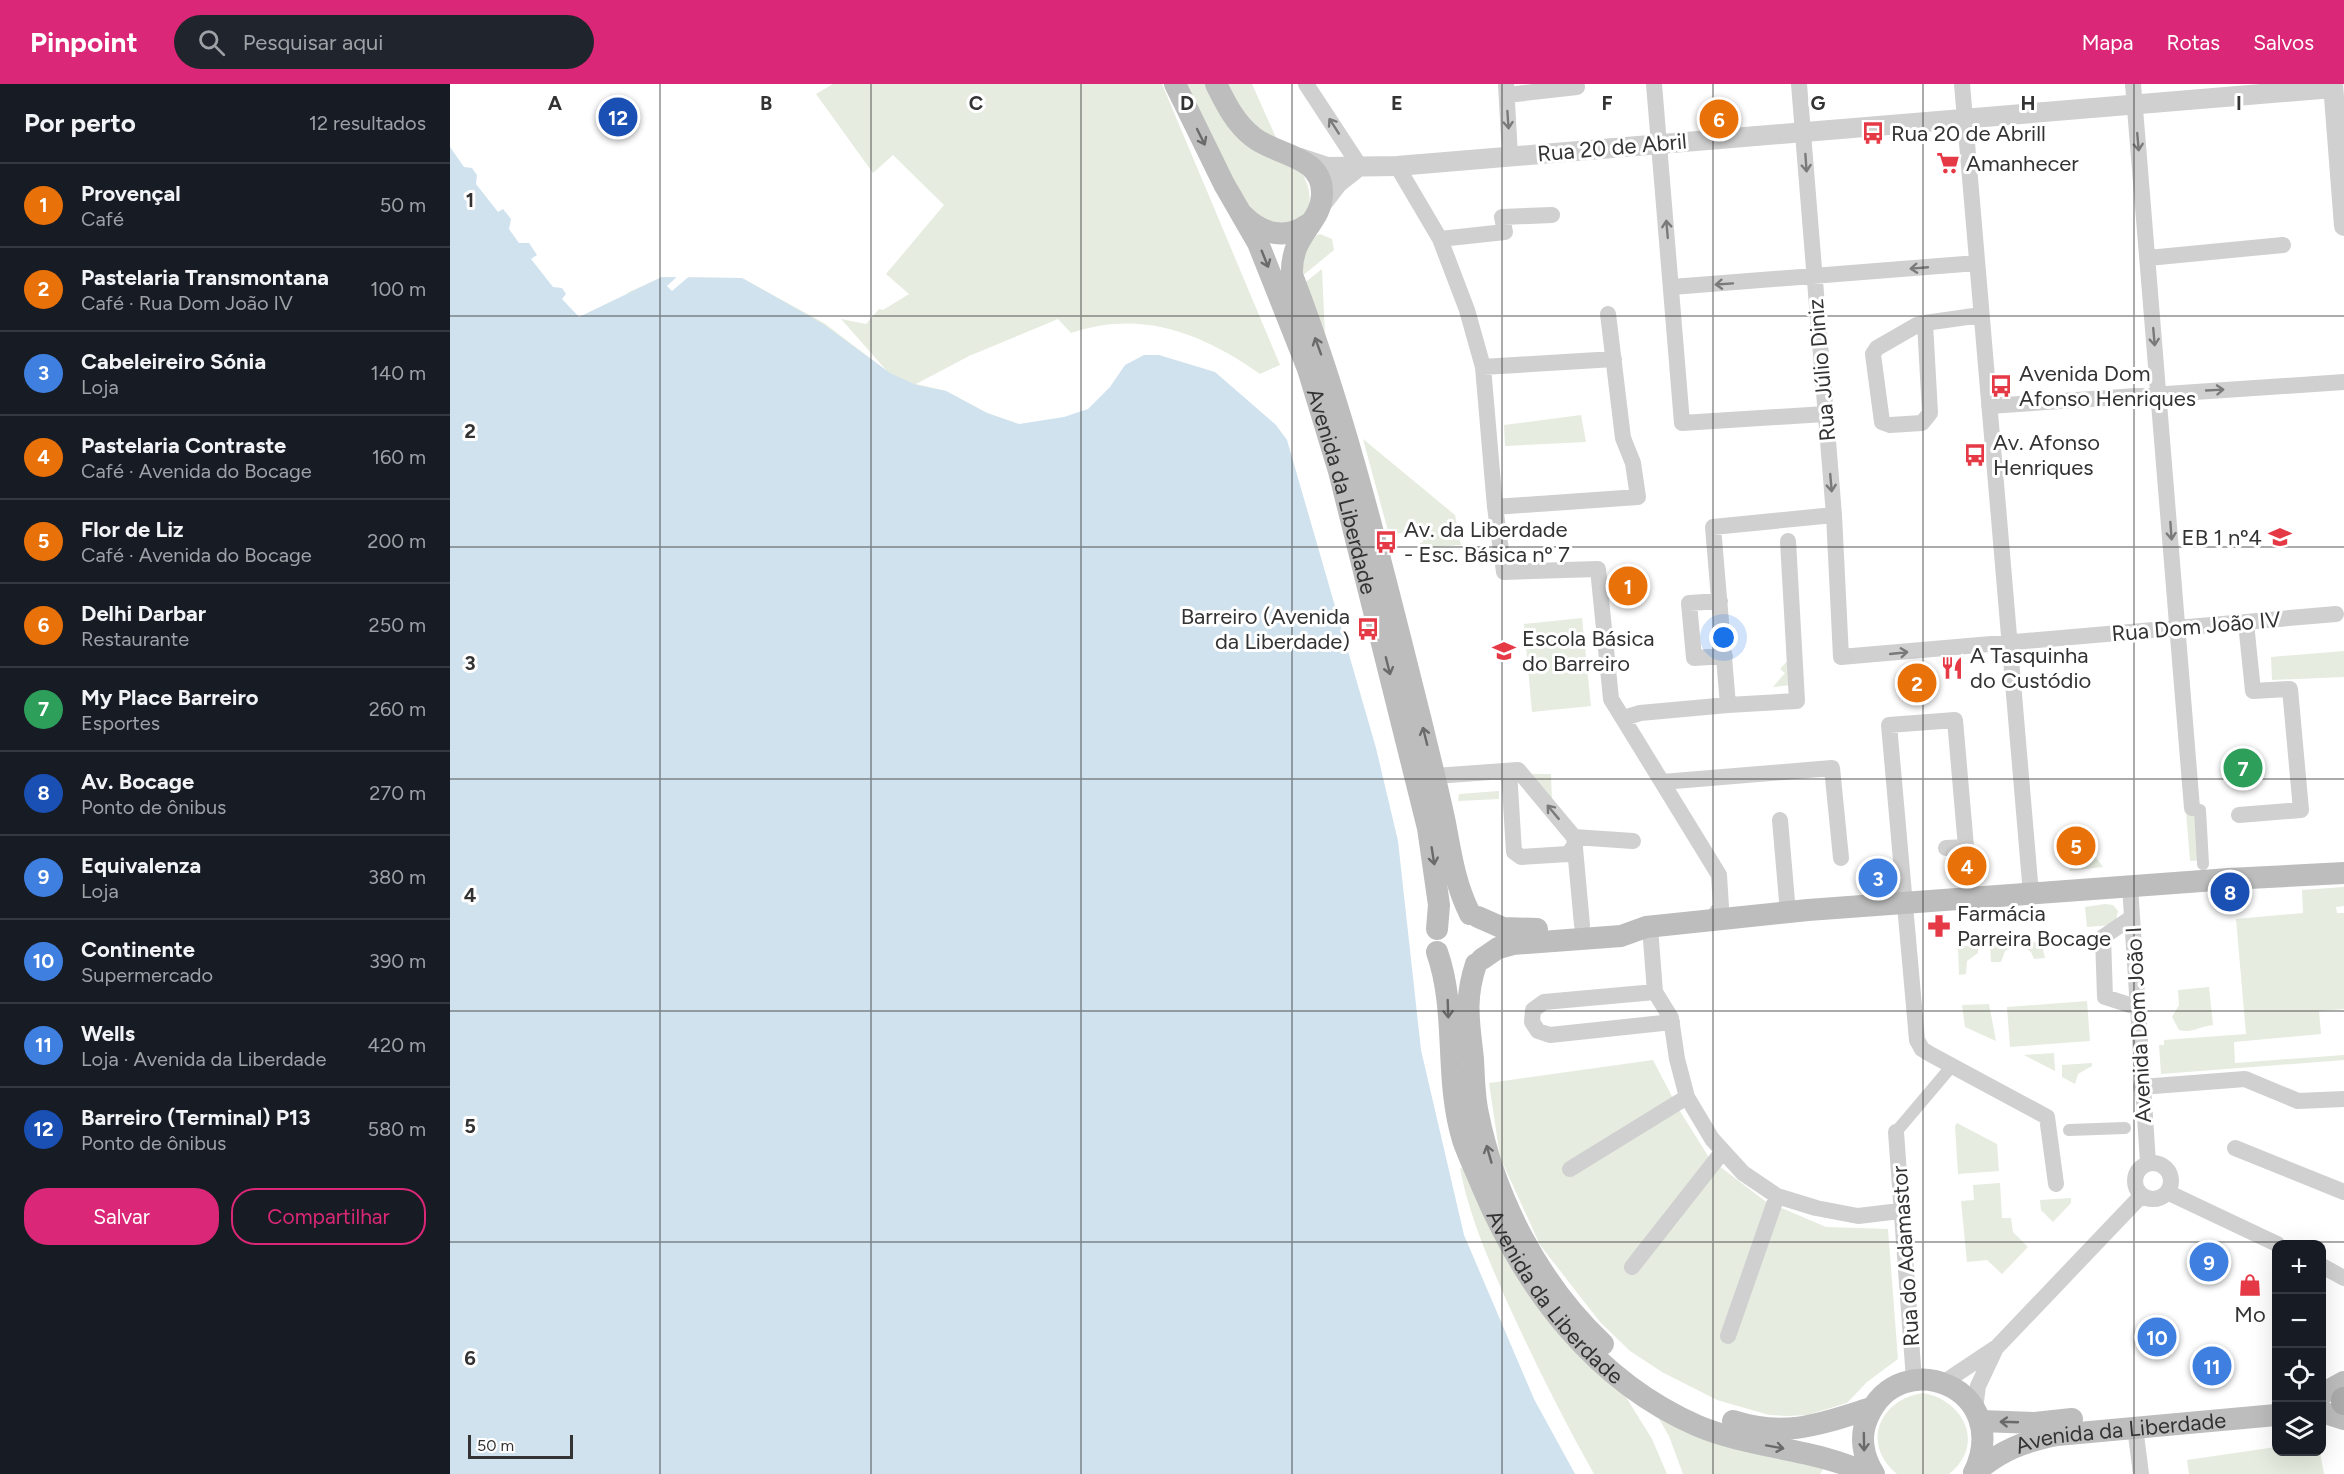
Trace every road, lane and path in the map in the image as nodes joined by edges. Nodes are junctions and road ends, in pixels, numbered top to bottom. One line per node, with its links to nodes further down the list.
1 (1176, 84): 19 (main road, Avenida da Liberdade, one-way to 19)
2 (1216, 84): 15 (main road)
3 (1306, 84): 17 (street, one-way to 3)
4 (1653, 84): 13 (street)
5 (1799, 84): 12 (street, Rua Júlio Diniz)
6 (1962, 84): 11 (street)
7 (2333, 86): 10 (street, Rua 20 de Abril); 22 (street)
8 (1577, 87): 9 (street)
9 (1506, 89): 14 (street, one-way to 14)
10 (2134, 94): 11 (street, Rua 20 de Abril); 25 (street, one-way to 25)
11 (1965, 117): 12 (street, Rua 20 de Abril); 26 (street)
12 (1803, 131): 13 (street, Rua 20 de Abril); 27 (street, Rua Júlio Diniz, one-way to 27)
13 (1659, 143): 14 (street, Rua 20 de Abril); 28 (street, one-way to 13)
14 (1510, 156): 16 (street, Rua 20 de Abril)
15 (1297, 157): 17 (street, Rua 20 de Abril); 18 (main road)
16 (1396, 166): 17 (street, Rua 20 de Abril); 23 (street)
17 (1359, 168): 18 (street)
18 (1321, 205): 21 (main road, Avenida da Liberdade)
19 (1237, 208): 21 (main road, Avenida da Liberdade); 73 (main road, Avenida da Liberdade, one-way to 73)
20 (1552, 214): 23 (street)
21 (1307, 225): 51 (main road, Avenida da Liberdade, one-way to 21)
22 (2344, 226)
23 (1440, 239): 33 (street)
24 (2283, 244): 25 (street)
25 (2148, 258): 35 (street, one-way to 35)
26 (1977, 263): 27 (street, one-way to 27); 30 (street)
27 (1813, 278): 28 (street, one-way to 28); 37 (street, Rua Júlio Diniz)
28 (1672, 287): 37 (street)
29 (1608, 314): 32 (street)
30 (1982, 315): 31 (street); 36 (street)
31 (1925, 323): 31 (street)
32 (1614, 358): 33 (street); 38 (street)
33 (1483, 367): 38 (street)
34 (2344, 382): 35 (street, one-way to 34)
35 (2159, 393): 36 (street); 44 (street, one-way to 44)
36 (1989, 406): 45 (street)
37 (1826, 414): 39 (street, Rua Júlio Diniz, one-way to 39)
38 (1495, 507): 49 (street)
39 (1834, 515): 41 (street); 47 (street, Rua Júlio Diniz)
40 (1788, 541): 48 (street)
41 (1720, 601): 46 (street); 46 (street)
42 (2340, 614): 43 (street, Rua Dom João IV)
43 (2246, 623): 44 (street, Rua Dom João IV); 54 (street)
44 (2179, 626): 45 (street, Rua Dom João IV); 53 (street)
45 (2008, 643): 47 (street, Rua Dom João IV, one-way to 45); 65 (street)
46 (1725, 656): 48 (street)
47 (1841, 657)
48 (1728, 705): 49 (street)
49 (1624, 718): 52 (street)
50 (1509, 771): 51 (street); 56 (street, one-way to 50); 56 (street)
51 (1435, 776): 68 (main road, Avenida da Liberdade)
52 (1662, 782): 59 (street); 70 (street)
53 (2192, 808): 60 (street)
54 (2239, 815)
55 (1780, 820): 67 (street)
56 (1575, 841): 57 (street); 71 (street)
57 (1632, 841)
58 (1946, 848): 66 (street)
59 (1841, 858)
60 (2203, 864)
61 (2344, 873): 62 (main road)
62 (2316, 874): 63 (main road); 64 (main road)
63 (2344, 884)
64 (2130, 886): 65 (main road); 69 (street, Avenida Dom João I)
65 (2031, 894): 66 (main road)
66 (1905, 903): 67 (main road); 79 (street)
67 (1788, 913): 70 (main road)
68 (1474, 916): 71 (main road); 73 (main road); 75 (main road)
69 (2132, 918): 77 (street, Avenida Dom João I); 77 (street)
70 (1710, 921): 72 (main road)
71 (1582, 925): 72 (main road)
72 (1648, 927): 75 (main road); 76 (street)
73 (1437, 929): 74 (main road)
74 (1437, 952): 75 (main road); 113 (main road, Avenida da Liberdade, one-way to 113)
75 (1479, 961): 107 (main road, Avenida da Liberdade, one-way to 75)
76 (1655, 992): 78 (street); 78 (street)
77 (2136, 1007): 80 (street, Avenida Dom João I)
78 (1672, 1023): 81 (street)
79 (1951, 1067): 85 (street); 90 (street)
80 (2141, 1087): 82 (street); 88 (street, Avenida Dom João I)
81 (1688, 1097): 87 (street); 89 (street)
82 (2344, 1100)
83 (2125, 1128): 84 (street)
84 (2069, 1130)
85 (1896, 1132): 95 (street, Rua do Adamastor)
86 (2235, 1148): 92 (street)
87 (1724, 1152): 93 (street); 97 (street)
88 (2148, 1163): 91 (street); 94 (street)
89 (1570, 1169)
90 (2056, 1184)
91 (2167, 1191): 94 (street); 96 (street)
92 (2344, 1192)
93 (1777, 1196): 95 (street); 100 (street)
94 (2141, 1196): 101 (street)
95 (1900, 1211): 102 (street, Rua do Adamastor)
96 (2272, 1243)
97 (1632, 1267)
98 (2326, 1268): 99 (street)
99 (2344, 1278)
100 (1728, 1335)
101 (1997, 1347): 104 (street); 109 (street)
102 (1914, 1380): 104 (main road); 107 (main road)
103 (2344, 1382): 105 (main road)
104 (1943, 1383): 109 (main road)
105 (2326, 1392)
106 (2272, 1400): 109 (main road, Avenida da Liberdade, one-way to 109)
107 (1871, 1408): 114 (main road, one-way to 114)
108 (2326, 1413): 111 (main road)
109 (1978, 1415): 115 (main road)
110 (2272, 1415): 112 (main road, Avenida da Liberdade)
111 (2344, 1419)
112 (2135, 1427): 115 (main road, Avenida da Liberdade); 116 (street)
113 (1868, 1474)
114 (1874, 1474)
115 (1973, 1474)
116 (2141, 1474)

